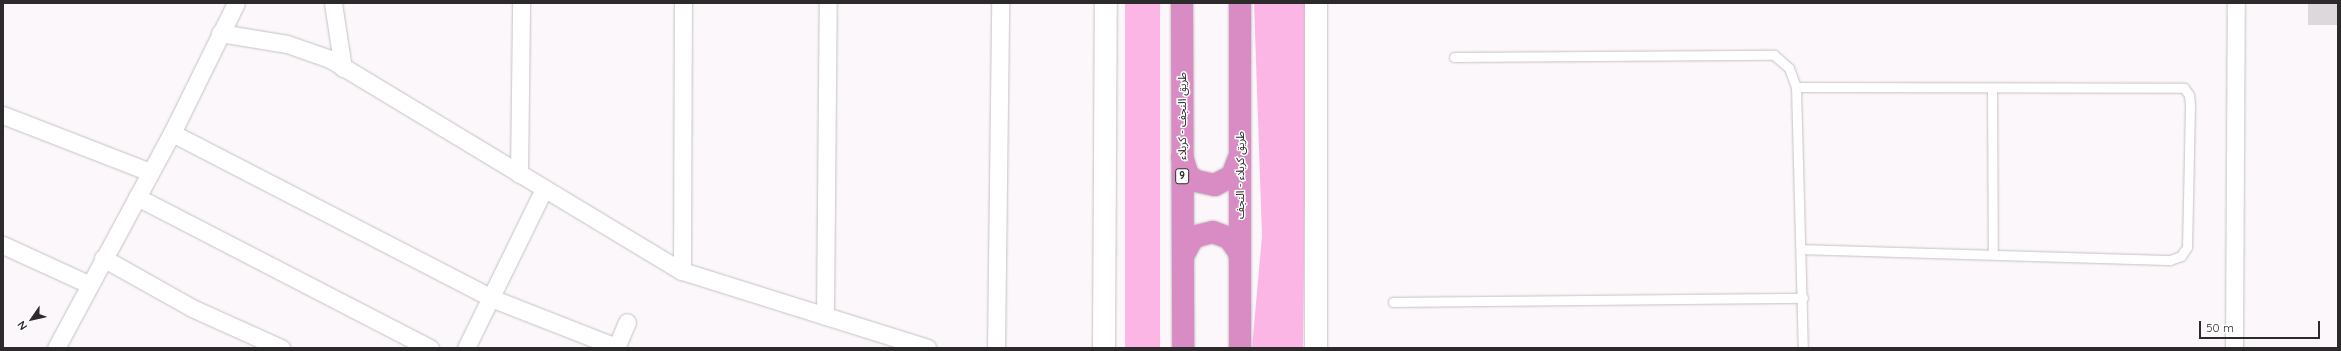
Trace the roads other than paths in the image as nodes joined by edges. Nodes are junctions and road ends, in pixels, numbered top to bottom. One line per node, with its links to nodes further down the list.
1 (236, 3): 12 (street)
2 (333, 3): 14 (street)
3 (521, 3): 22 (street)
4 (684, 3): 31 (street)
5 (828, 3): 36 (street)
6 (1000, 3): 44 (street)
7 (1106, 3): 45 (main road)
8 (1182, 3): 19 (highway, طريق النجف - كربلاء / 9)
9 (1240, 3): 20 (highway, طريق كربلاء - النجف)
10 (1316, 3): 48 (main road)
11 (2236, 3): 50 (street)
12 (220, 33): 14 (street); 18 (street)
13 (1454, 57): 15 (lane)
14 (344, 68): 22 (street)
15 (1796, 87): 16 (lane); 26 (lane)
16 (1992, 88): 27 (lane); 27 (lane)
17 (3, 116): 21 (street)
18 (172, 133): 21 (street); 33 (street)
19 (1182, 156): 20 (highway); 28 (highway, طريق النجف - كربلاء / 9)
20 (1239, 158): 30 (highway, طريق كربلاء - النجف)
21 (150, 172): 24 (street)
22 (519, 174): 23 (street)
23 (544, 189): 31 (street); 33 (street)
24 (137, 197): 29 (street); 40 (street)
25 (3, 245): 32 (street)
26 (1802, 249): 27 (lane); 34 (lane)
27 (1993, 254)
28 (1183, 256): 30 (highway); 46 (highway, طريق النجف - كربلاء / 9)
29 (103, 258): 32 (street); 39 (street)
30 (1240, 260): 47 (highway, طريق كربلاء - النجف)
31 (682, 271): 36 (street)
32 (88, 284): 38 (street)
33 (491, 298): 41 (street); 42 (street)
34 (1803, 298): 35 (lane); 49 (lane)
35 (1393, 302)
36 (824, 316): 43 (street)
37 (628, 322): 42 (street)
38 (56, 348)
39 (281, 348)
40 (430, 348)
41 (466, 348)
42 (616, 348)
43 (926, 348)
44 (996, 348)
45 (1104, 348)
46 (1183, 348)
47 (1240, 348)
48 (1316, 348)
49 (1803, 348)
50 (2234, 348)

